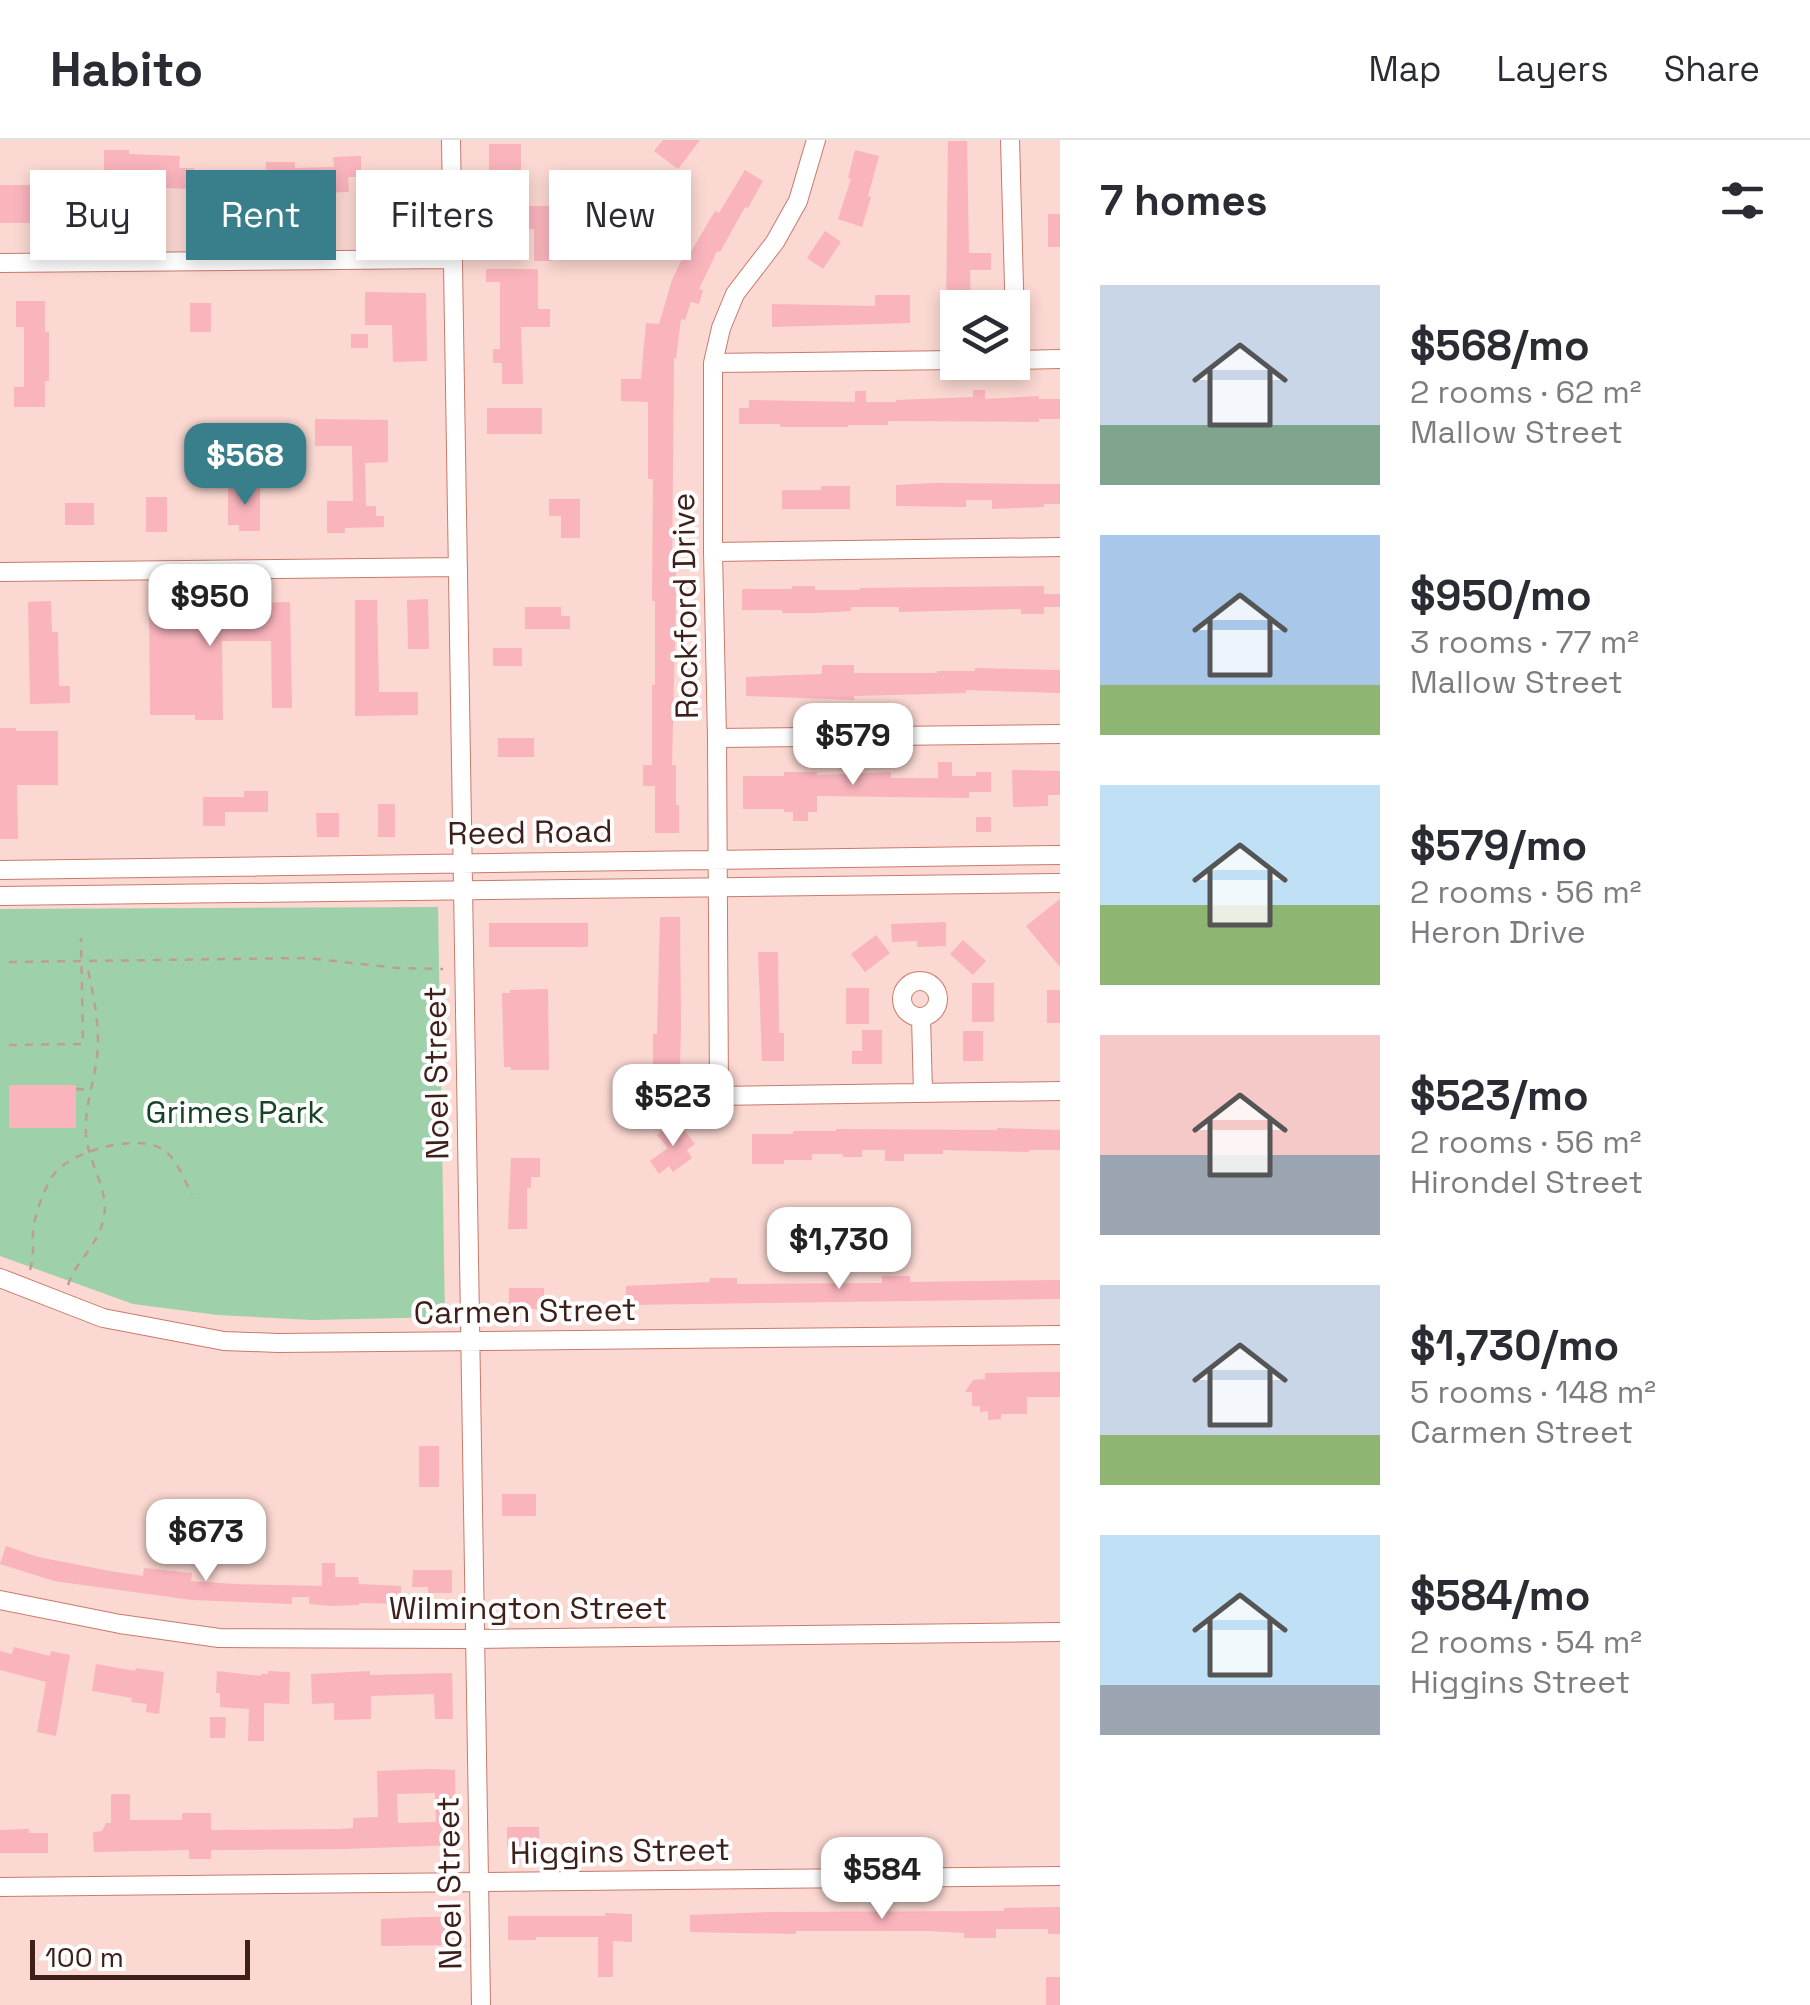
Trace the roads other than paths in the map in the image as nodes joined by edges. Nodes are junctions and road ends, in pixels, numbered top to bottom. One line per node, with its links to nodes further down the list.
1 (451, 140): 4 (street, Noel Street)
2 (816, 140): 12 (street, Rockford Drive)
3 (1010, 140): 8 (street)
4 (452, 170)
5 (356, 260): 7 (street)
6 (453, 260): 15 (street, Noel Street)
7 (0, 263)
8 (1013, 290)
9 (1060, 359): 11 (street)
10 (940, 360): 12 (street)
11 (1030, 360)
12 (714, 363): 14 (street, Rockford Drive)
13 (1060, 547): 14 (street)
14 (713, 552): 18 (street, Rockford Drive)
15 (458, 567): 16 (street); 21 (street, Noel Street)
16 (0, 572)
17 (1060, 734): 18 (street)
18 (717, 738): 20 (street, Rockford Drive)
19 (1050, 855): 20 (street, Reed Road); 25 (street)
20 (718, 859): 21 (street, Reed Road); 26 (street, Rockford Drive)
21 (463, 863): 22 (street, Reed Road); 27 (street, Noel Street)
22 (222, 868): 23 (street, Reed Road); 28 (street)
23 (0, 870)
24 (1060, 882): 25 (street, Reed Road)
25 (1040, 883): 26 (street, Reed Road)
26 (718, 887): 27 (street, Reed Road); 32 (street, Rockford Drive)
27 (463, 891): 28 (street, Reed Road); 35 (street, Noel Street)
28 (221, 893): 29 (street, Reed Road)
29 (0, 896)
30 (921, 1017): 32 (street)
31 (1060, 1092): 32 (street)
32 (923, 1094)
33 (0, 1278): 35 (street, Carmen Street)
34 (1060, 1335): 35 (street, Carmen Street)
35 (470, 1341): 38 (street, Noel Street)
36 (0, 1600): 38 (street, Wilmington Street)
37 (1060, 1632): 38 (street, Wilmington Street)
38 (476, 1639): 40 (street, Noel Street)
39 (1060, 1876): 40 (street, Higgins Street)
40 (480, 1882): 41 (street, Higgins Street); 42 (street, Noel Street)
41 (0, 1886)
42 (482, 2005)

